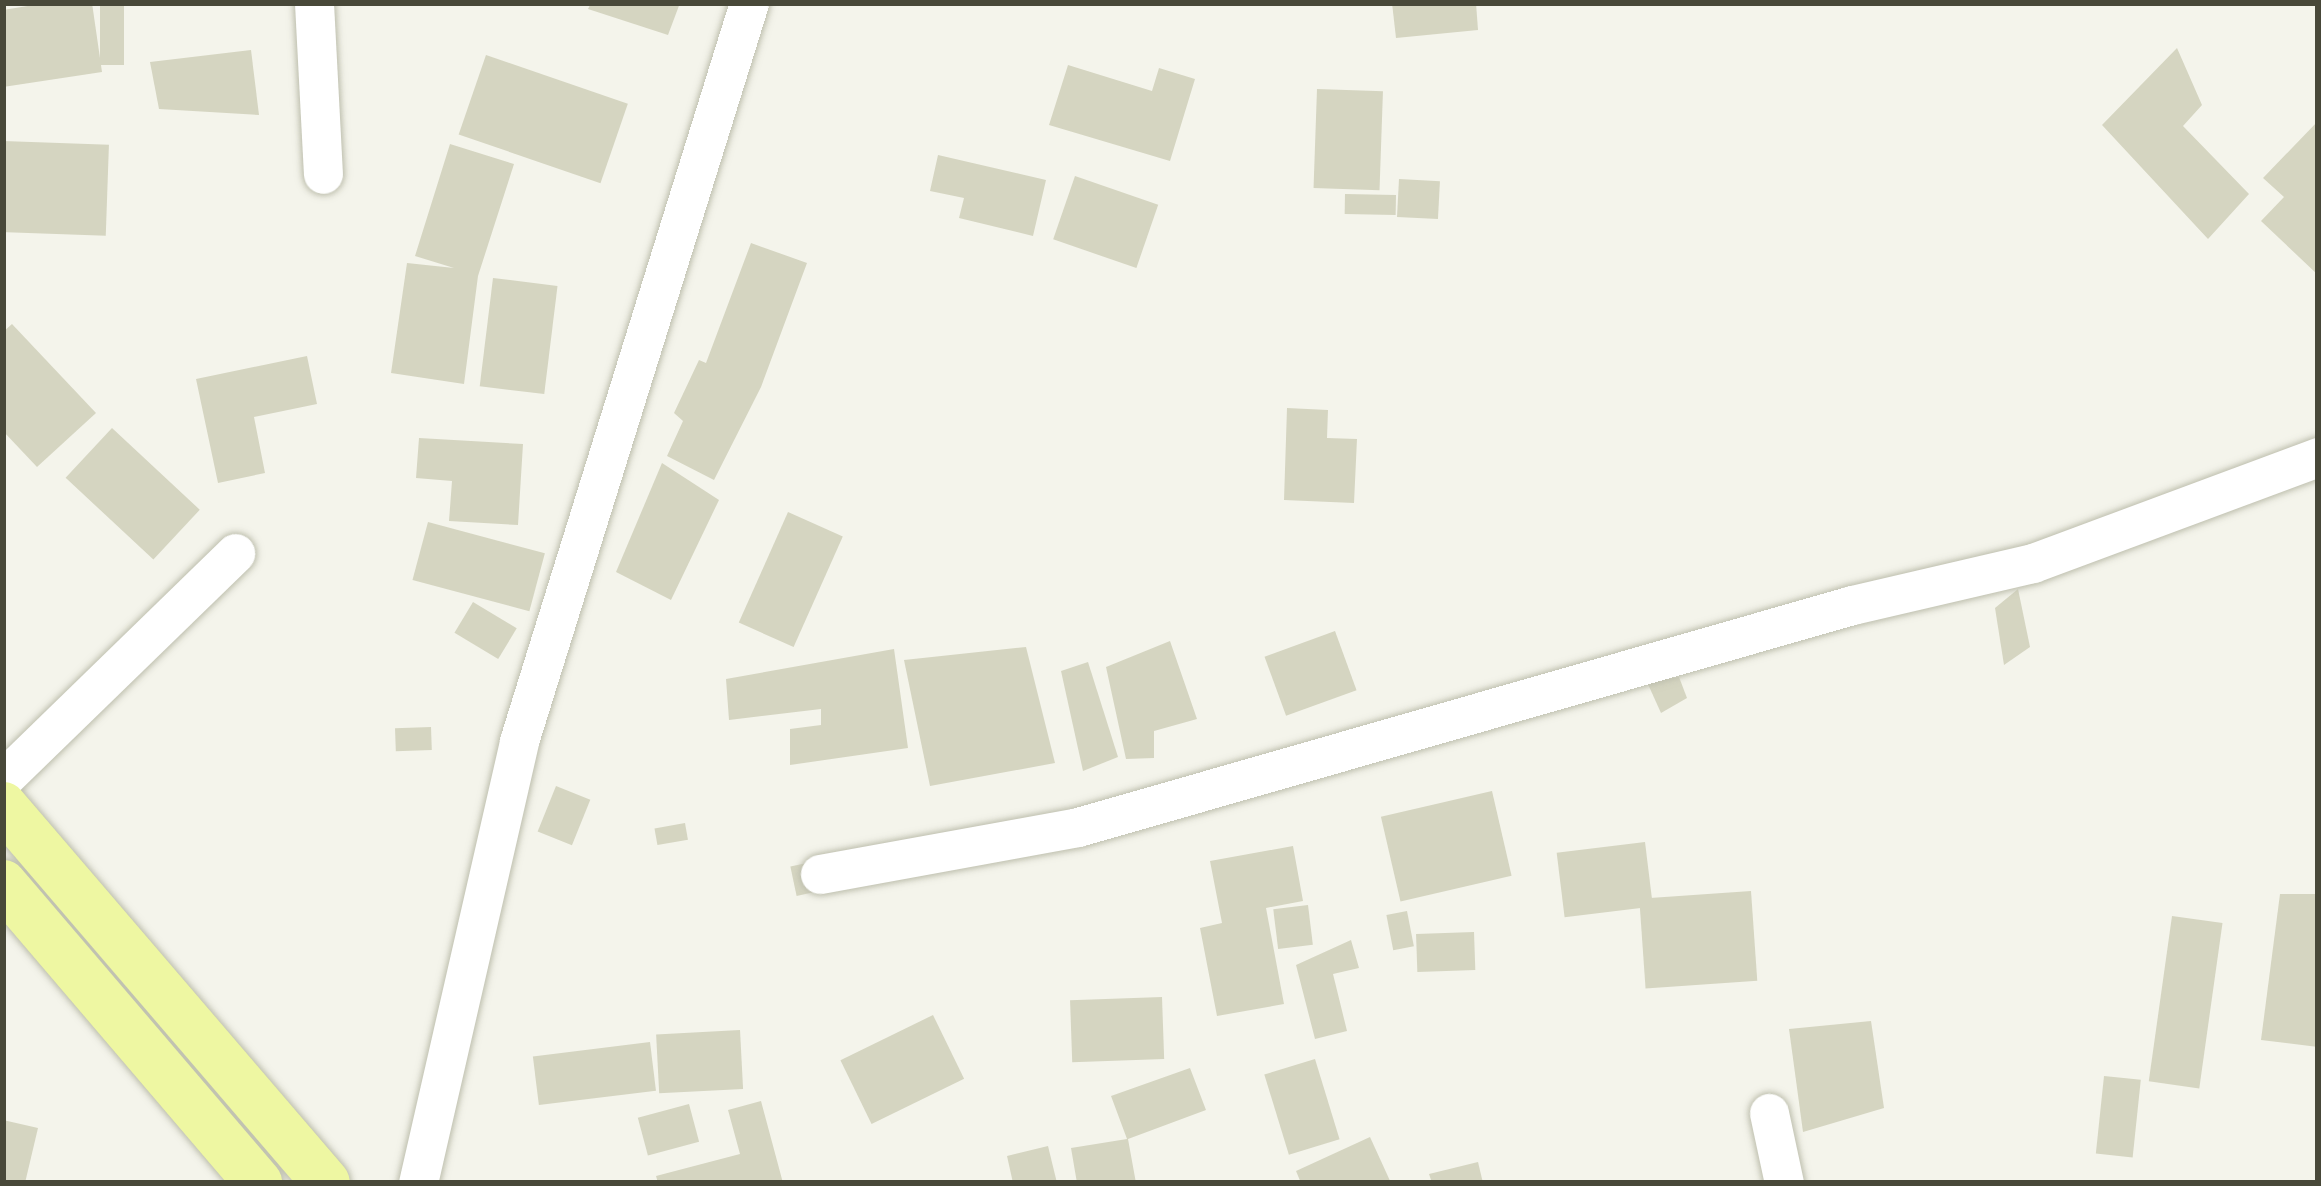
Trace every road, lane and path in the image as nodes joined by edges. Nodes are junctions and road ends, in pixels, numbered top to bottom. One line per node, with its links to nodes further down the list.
1 (314, 3): 3 (street)
2 (749, 3): 13 (street)
3 (323, 174)
4 (2318, 458): 8 (street)
5 (235, 553): 6 (street)
6 (3, 778)
7 (3, 806): 12 (main road)
8 (820, 874)
9 (3, 884): 11 (main road)
10 (1769, 1113): 14 (street)
11 (247, 1178)
12 (326, 1183)
13 (418, 1183)
14 (1784, 1183)

